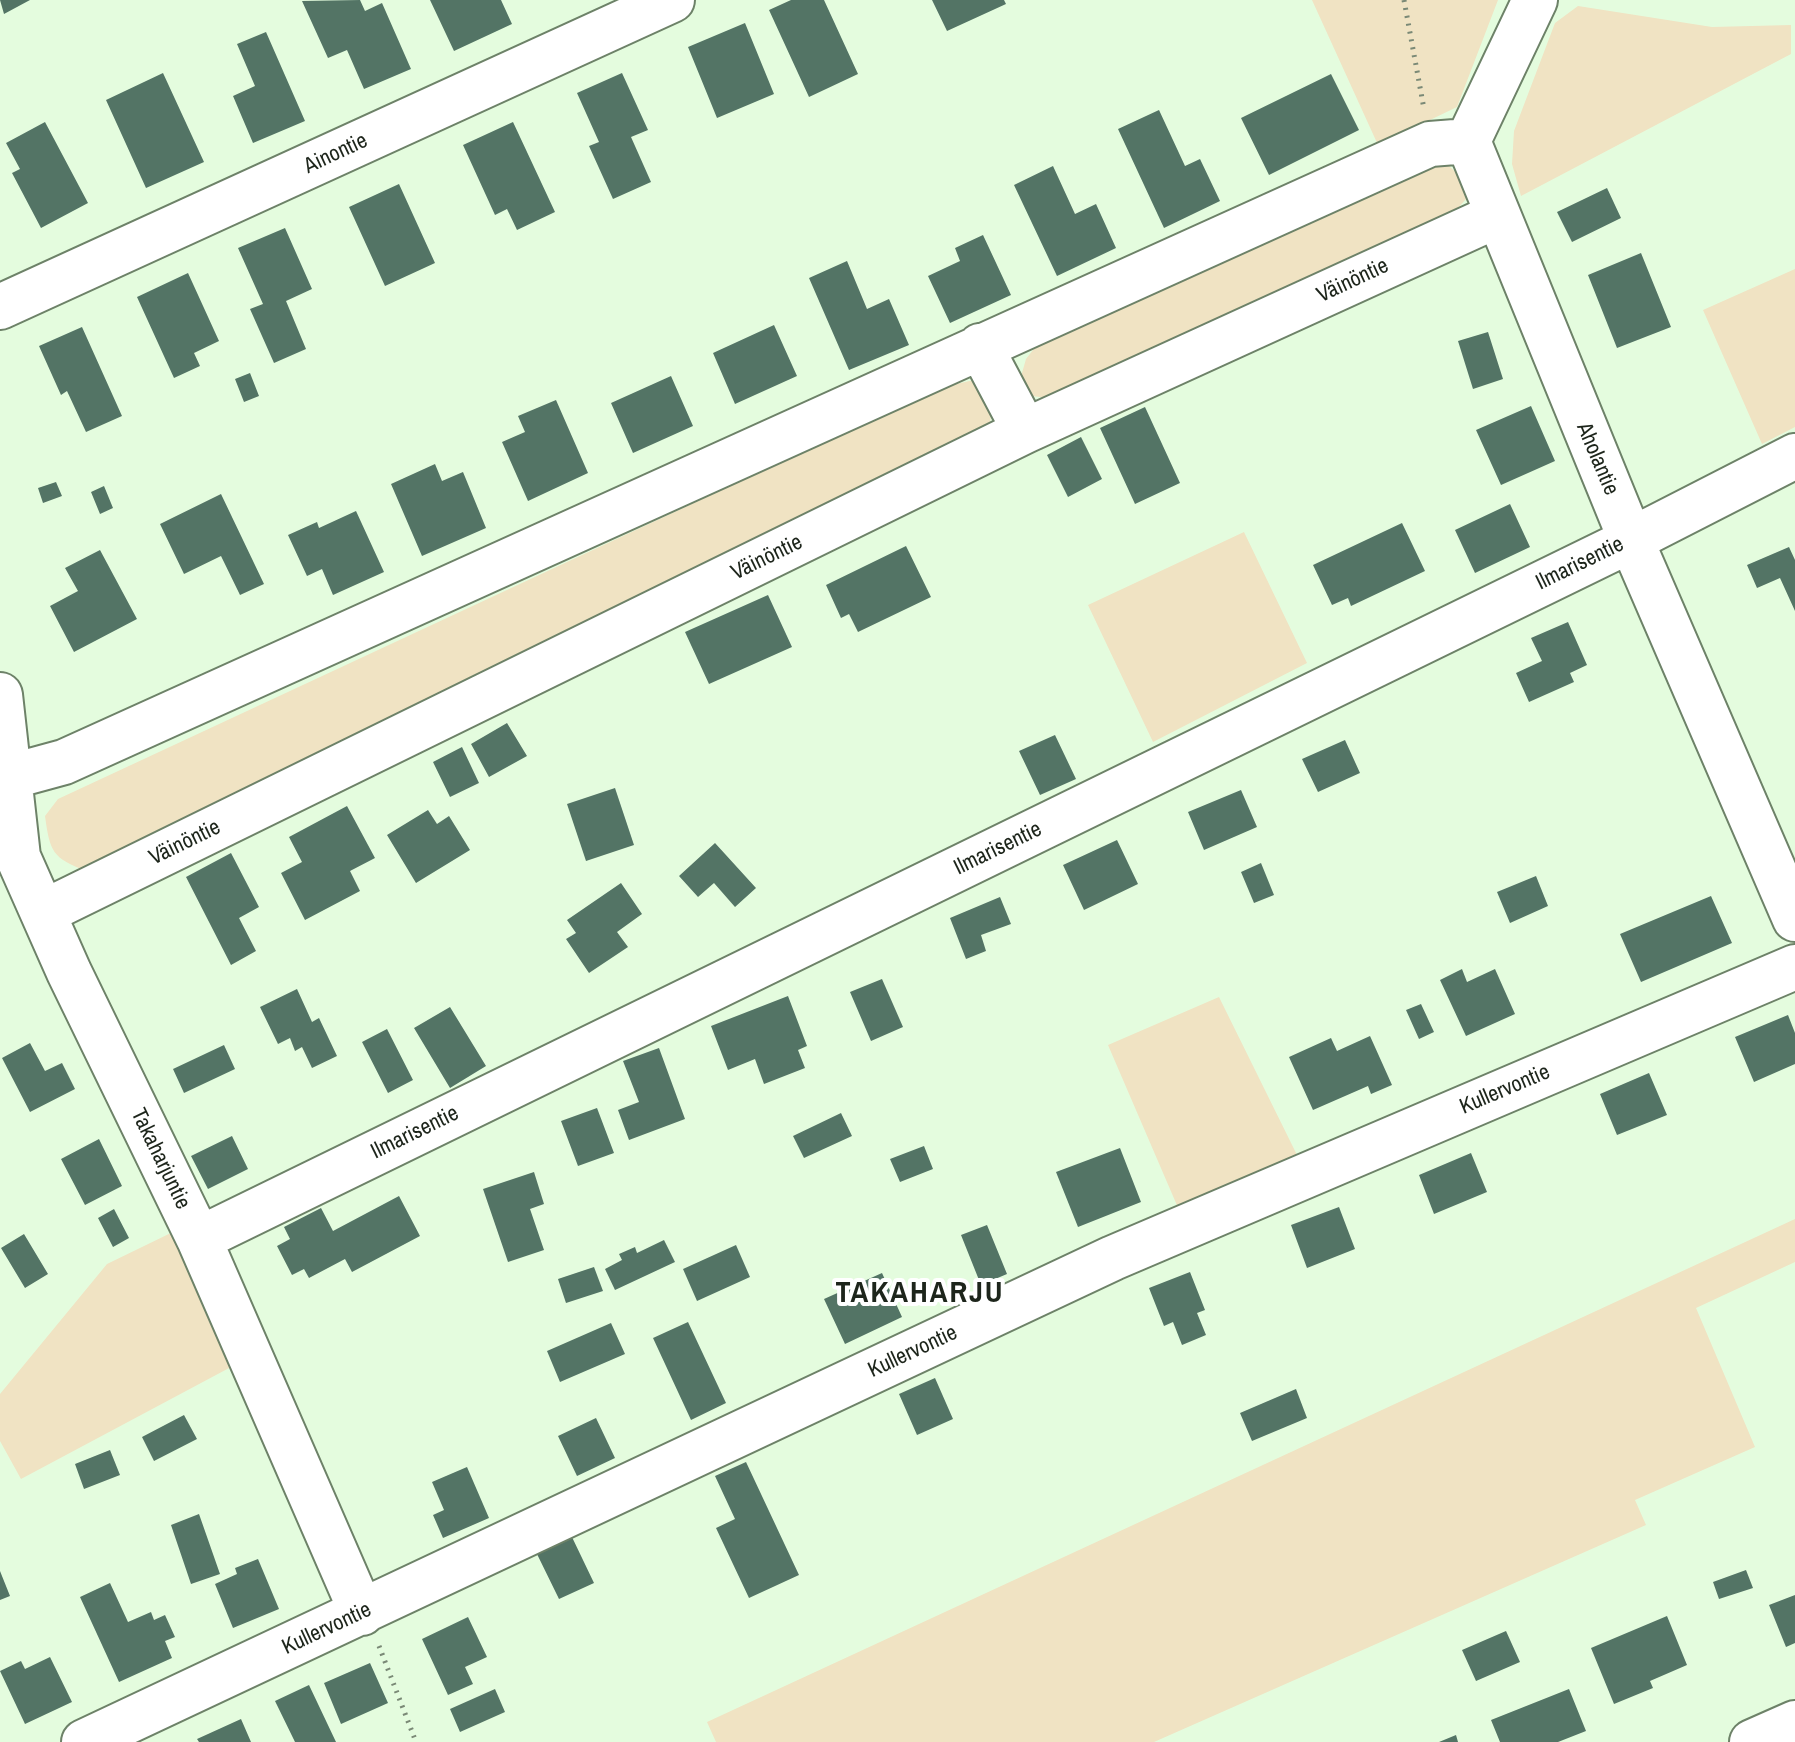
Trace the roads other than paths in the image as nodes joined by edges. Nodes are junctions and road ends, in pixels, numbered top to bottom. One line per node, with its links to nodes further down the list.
1 (672, 0): 5 (street, Ainontie)
2 (1535, 0): 3 (street)
3 (1449, 142): 4 (street, Aholantie); 6 (street)
4 (1496, 216): 7 (street, Väinöntie); 9 (street, Aholantie)
5 (0, 307)
6 (980, 346): 7 (street); 11 (street)
7 (1025, 431): 13 (street, Väinöntie)
8 (1795, 456): 9 (street, Ilmarisentie)
9 (1631, 540): 14 (street, Aholantie); 16 (street, Ilmarisentie)
10 (0, 695): 11 (street, Takaharjuntie)
11 (9, 777): 12 (street, Takaharjuntie)
12 (9, 862): 13 (street, Takaharjuntie)
13 (44, 912): 16 (street, Takaharjuntie)
14 (1795, 919)
15 (1795, 967): 17 (street, Kullervontie)
16 (199, 1239): 17 (street, Takaharjuntie)
17 (362, 1613): 19 (street, Kullervontie)
18 (1795, 1723): 20 (street)
19 (84, 1742)
20 (1752, 1742)

